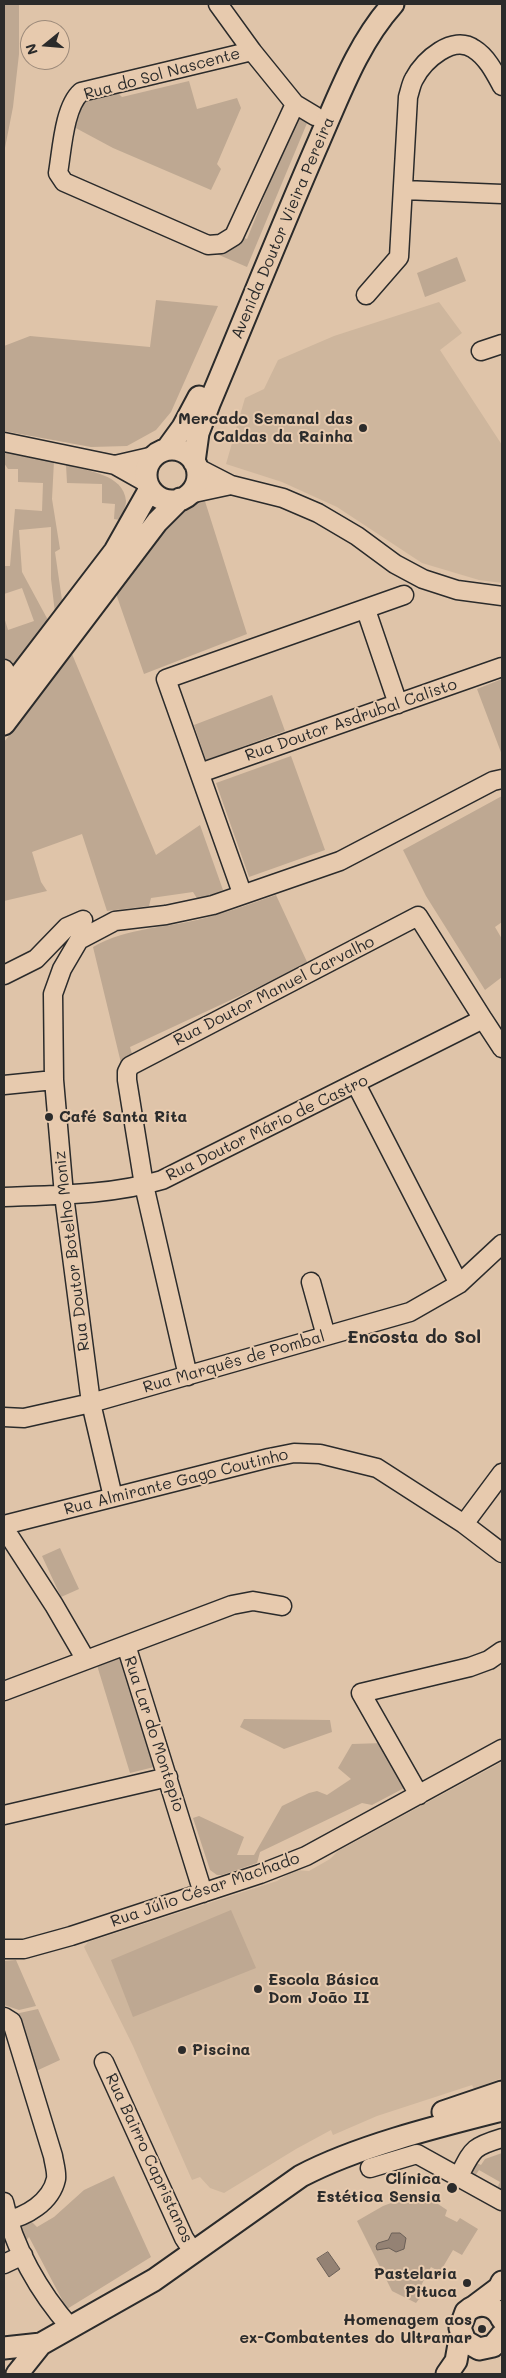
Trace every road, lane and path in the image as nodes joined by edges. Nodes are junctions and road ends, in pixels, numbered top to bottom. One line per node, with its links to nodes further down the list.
1 (218, 4): 4 (street)
2 (376, 4): 7 (main road, Avenida Doutor Vieira Pereira)
3 (393, 4): 15 (main road, Avenida Doutor Vieira Pereira)
4 (252, 51): 6 (street); 6 (street, Rua do Sol Nascente)
5 (502, 86): 8 (street)
6 (295, 104): 7 (street)
7 (315, 116): 14 (main road, Avenida Doutor Vieira Pereira)
8 (404, 190): 9 (street); 10 (street)
9 (502, 194)
10 (366, 295)
11 (502, 344): 12 (street)
12 (480, 351)
13 (4, 442): 16 (street)
14 (160, 453): 15 (main road); 16 (street); 18 (main road)
15 (195, 464): 17 (street); 19 (main road)
16 (115, 465): 18 (street)
17 (231, 485): 19 (street); 21 (street)
18 (149, 486): 19 (main road); 24 (main road)
19 (185, 497): 26 (main road)
20 (404, 595): 22 (street)
21 (502, 596)
22 (366, 610): 25 (street); 27 (street)
23 (502, 667): 25 (street, Rua Doutor Asdrubal Calisto)
24 (6, 684)
25 (398, 704): 27 (street, Rua Doutor Asdrubal Calisto)
26 (4, 724)
27 (200, 773): 29 (street)
28 (502, 779): 29 (street, Rua Doutor Botelho Moniz)
29 (242, 893): 33 (street, Rua Doutor Botelho Moniz)
30 (83, 920): 31 (street)
31 (36, 959): 32 (street); 33 (street)
32 (4, 975)
33 (58, 981): 36 (street, Rua Doutor Botelho Moniz)
34 (483, 1019): 35 (street); 37 (street, Rua Doutor Mário de Castro); 39 (street, Rua Doutor Manuel Carvalho)
35 (502, 1048)
36 (54, 1080): 38 (street); 40 (street, Rua Doutor Botelho Moniz)
37 (356, 1084): 39 (street, Rua Doutor Mário de Castro); 44 (street)
38 (4, 1085)
39 (144, 1185): 40 (street, Rua Doutor Mário de Castro); 46 (street)
40 (64, 1195): 41 (street, Rua Doutor Mário de Castro); 47 (street, Rua Doutor Botelho Moniz)
41 (4, 1197)
42 (502, 1244): 44 (street, Rua Marquês de Pombal)
43 (311, 1282): 45 (street)
44 (459, 1284): 45 (street, Rua Marquês de Pombal)
45 (326, 1336): 46 (street, Rua Marquês de Pombal)
46 (188, 1376): 47 (street, Rua Marquês de Pombal)
47 (91, 1403): 48 (street, Rua Marquês de Pombal); 50 (street, Rua Doutor Botelho Moniz)
48 (4, 1417)
49 (502, 1474): 51 (street)
50 (113, 1497): 51 (street, Rua Almirante Gago Coutinho); 52 (street, Rua Almirante Gago Coutinho)
51 (464, 1524): 53 (street, Rua Almirante Gago Coutinho)
52 (4, 1527): 57 (street)
53 (502, 1552)
54 (282, 1606): 55 (street, Rua Lar do Montepio)
55 (126, 1645): 57 (street); 60 (street, Rua Lar do Montepio)
56 (502, 1651): 61 (street)
57 (86, 1660): 58 (street)
58 (4, 1691)
59 (502, 1749): 61 (street, Rua Júlio César Machado)
60 (168, 1776): 62 (street); 63 (street, Rua Lar do Montepio)
61 (420, 1795): 63 (street, Rua Júlio César Machado)
62 (4, 1815)
63 (202, 1893): 64 (street, Rua Júlio César Machado)
64 (4, 1949)
65 (4, 2017): 75 (street)
66 (104, 2062): 76 (street, Rua Bairro Capristanos)
67 (502, 2092): 71 (main road)
68 (502, 2110): 71 (main road)
69 (502, 2138): 72 (street)
70 (370, 2168): 72 (street)
71 (316, 2169): 76 (main road)
72 (459, 2176): 73 (street)
73 (502, 2201)
74 (4, 2202): 75 (street)
75 (6, 2221): 77 (street)
76 (194, 2253): 83 (main road)
77 (23, 2255): 78 (street); 83 (street)
78 (4, 2264)
79 (502, 2282): 80 (main road)
80 (475, 2306): 81 (main road); 82 (main road)
81 (502, 2318)
82 (461, 2333): 84 (main road); 89 (main road)
83 (55, 2336): 85 (main road); 88 (main road)
84 (495, 2345): 90 (main road)
85 (4, 2348)
86 (4, 2363): 87 (main road)
87 (8, 2374)
88 (17, 2374)
89 (447, 2374)
90 (463, 2374)

